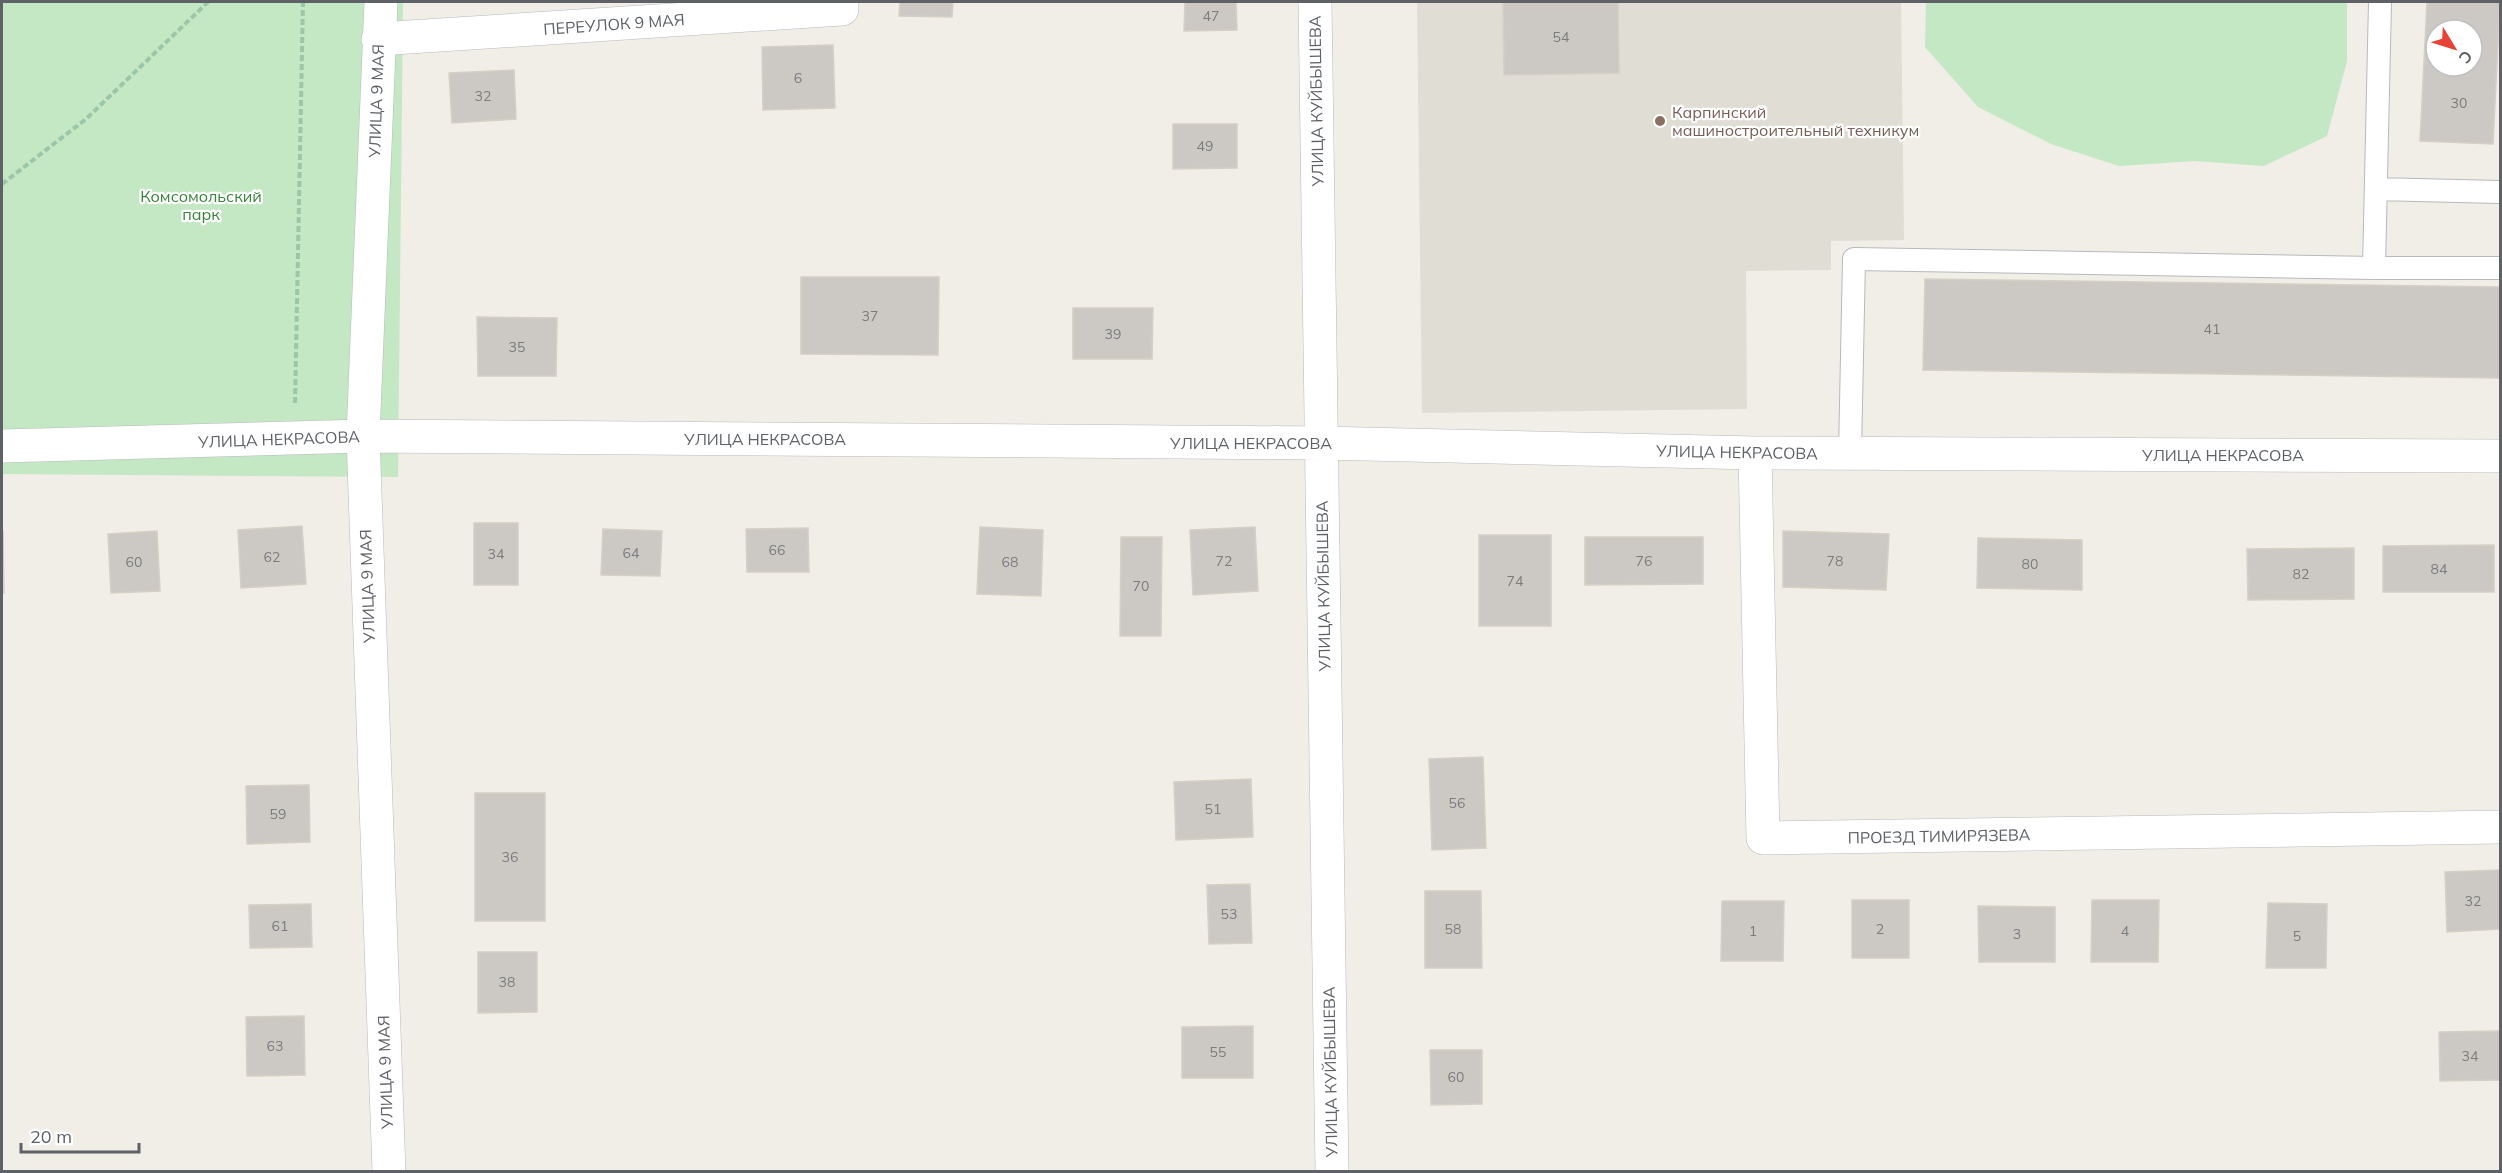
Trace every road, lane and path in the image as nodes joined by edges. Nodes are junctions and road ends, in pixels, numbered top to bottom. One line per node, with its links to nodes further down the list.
1 (208, 2): 8 (path)
2 (303, 2): 14 (path)
3 (381, 2): 7 (street, УЛИЦА 9 МАЯ)
4 (842, 2): 7 (street, ПЕРЕУЛОК 9 МАЯ)
5 (1315, 2): 15 (street, УЛИЦА КУЙБЫШЕВА)
6 (2380, 2): 9 (lane)
7 (378, 39): 13 (street, УЛИЦА 9 МАЯ)
8 (2, 184)
9 (2376, 189): 10 (lane); 11 (lane)
10 (2500, 192)
11 (2374, 268): 12 (lane); 18 (lane)
12 (2500, 268)
13 (363, 436): 14 (street, УЛИЦА НЕКРАСОВА); 15 (street, УЛИЦА НЕКРАСОВА); 21 (street, УЛИЦА 9 МАЯ)
14 (295, 438): 16 (street, УЛИЦА НЕКРАСОВА)
15 (1322, 443): 17 (street, УЛИЦА НЕКРАСОВА); 22 (street, УЛИЦА КУЙБЫШЕВА)
16 (2, 446)
17 (1755, 453): 18 (street, УЛИЦА НЕКРАСОВА); 20 (street, ПРОЕЗД ТИМИРЯЗЕВА)
18 (1850, 453): 19 (street, УЛИЦА НЕКРАСОВА)
19 (2500, 456)
20 (2500, 827)
21 (389, 1172)
22 (1332, 1172)

